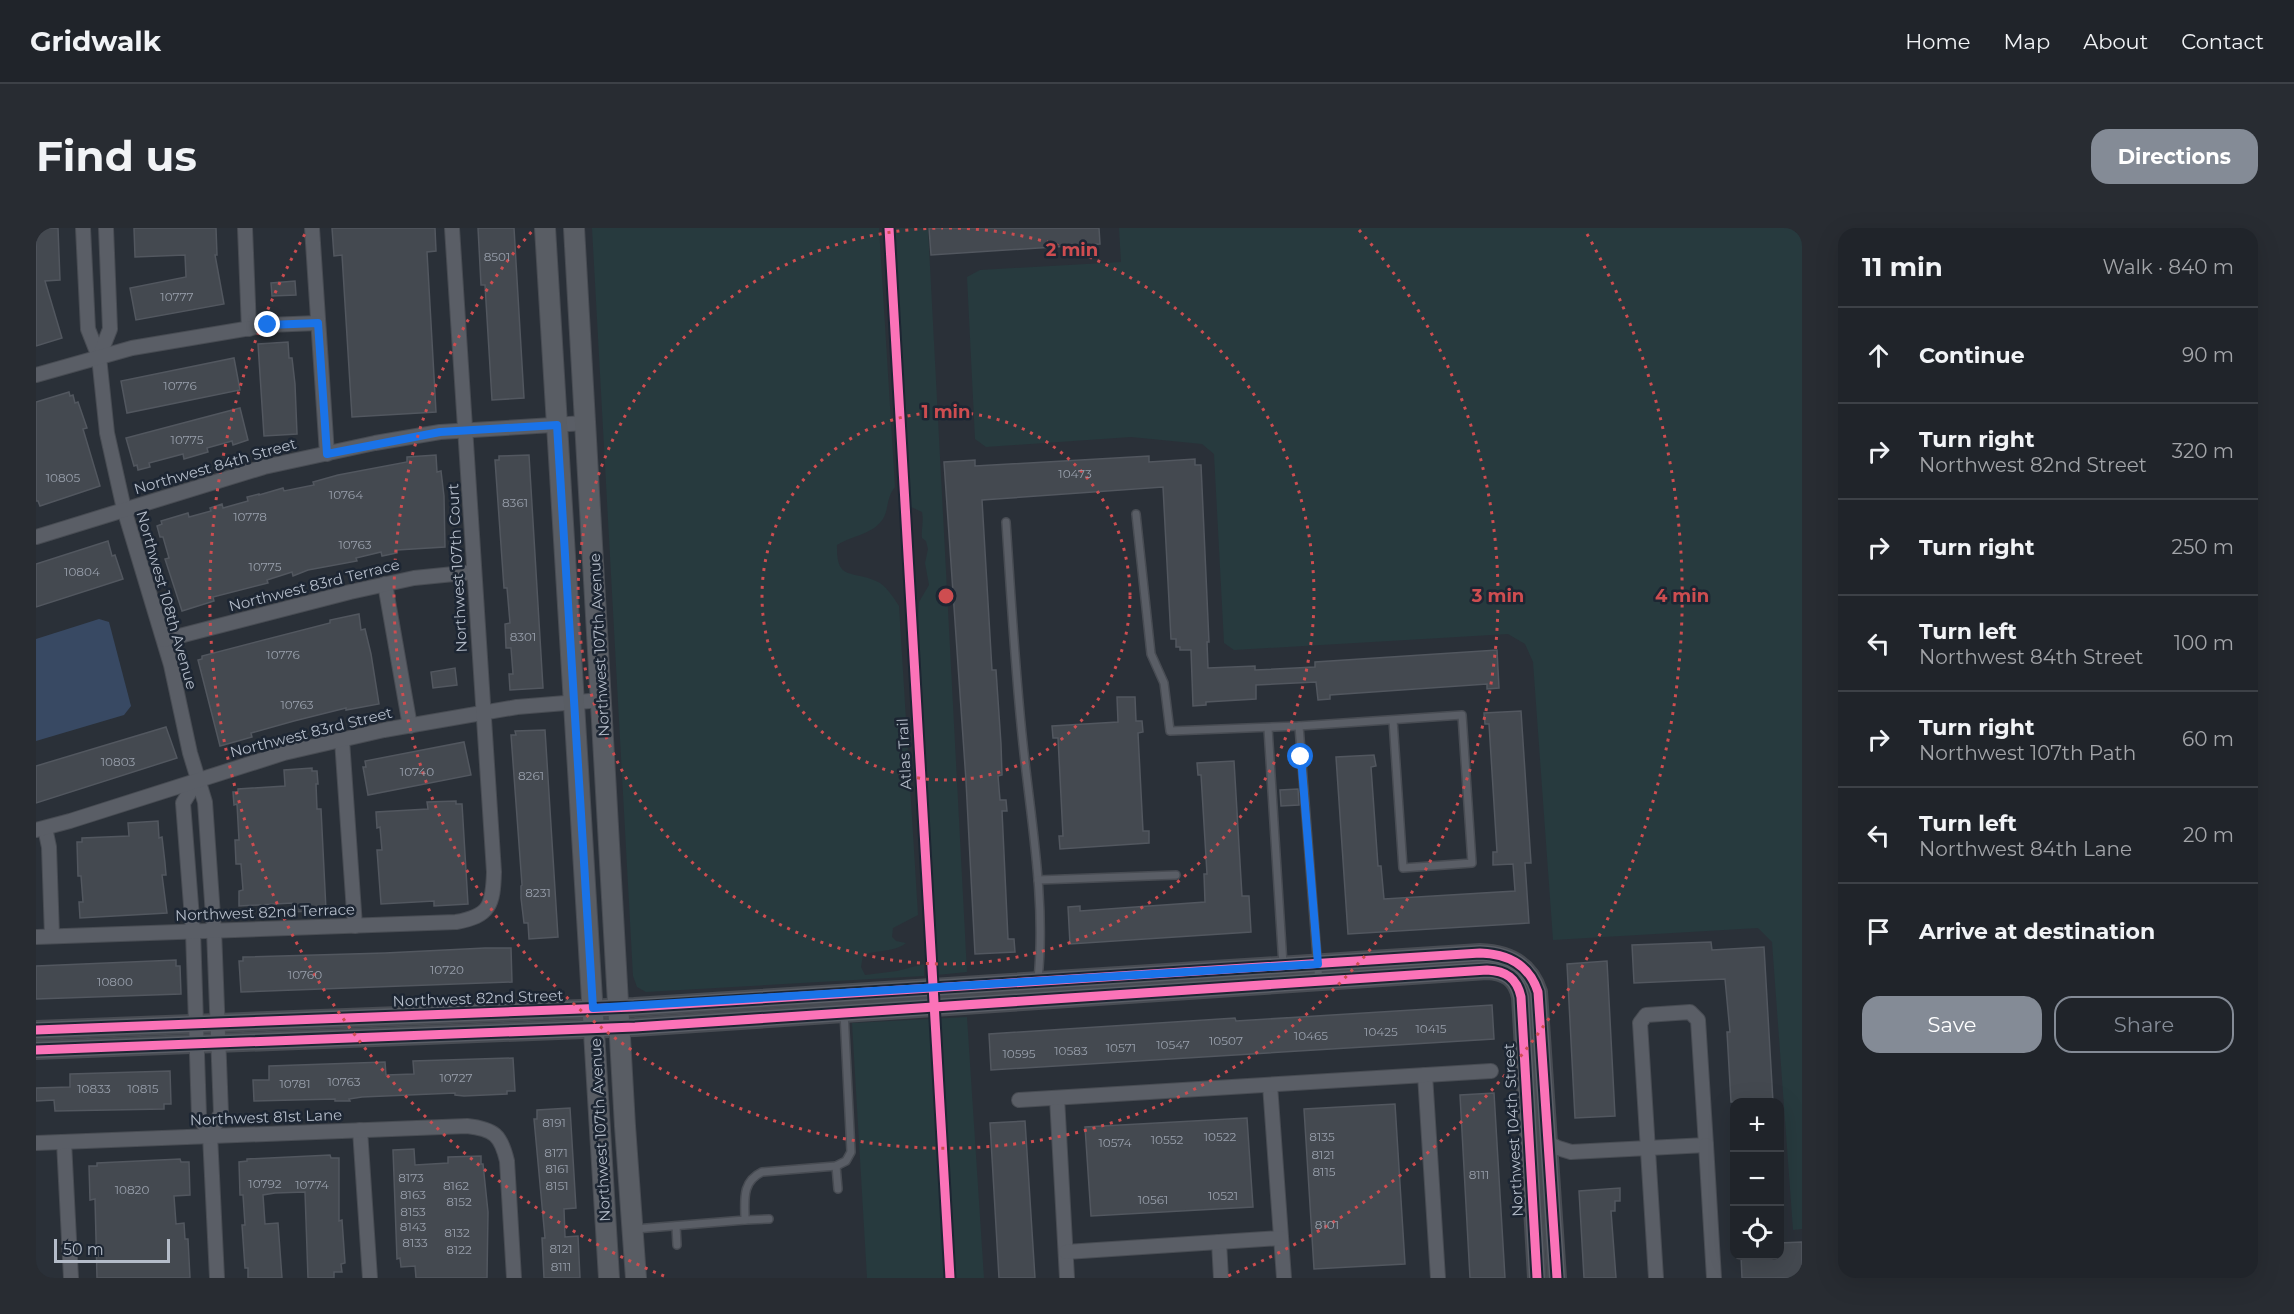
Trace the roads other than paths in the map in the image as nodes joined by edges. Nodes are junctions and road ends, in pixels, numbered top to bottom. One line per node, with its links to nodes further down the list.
1 (83, 228): 10 (street, Northwest 108th Avenue)
2 (106, 228): 10 (street, Northwest 108th Avenue)
3 (245, 228): 9 (street)
4 (312, 228): 8 (street)
5 (453, 228): 14 (street, Northwest 107th Court)
6 (545, 228): 13 (main road, Northwest 107th Avenue)
7 (574, 228): 12 (main road, Northwest 107th Avenue)
8 (318, 323): 9 (street); 15 (street)
9 (249, 329): 10 (street)
10 (99, 357): 11 (street); 16 (street, Northwest 108th Avenue)
11 (36, 375)
12 (585, 423): 13 (street, Northwest 84th Street); 23 (main road, Northwest 107th Avenue)
13 (557, 425): 14 (street, Northwest 84th Street); 24 (main road, Northwest 107th Avenue)
14 (465, 430): 15 (street, Northwest 84th Street); 20 (street, Northwest 107th Court)
15 (327, 454): 16 (street, Northwest 84th Street)
16 (124, 509): 19 (street, Northwest 84th Street); 22 (street, Northwest 108th Avenue)
17 (1136, 514): 29 (lane)
18 (1006, 522): 34 (lane)
19 (36, 537)
20 (474, 572): 21 (street, Northwest 83rd Terrace); 25 (street, Northwest 107th Court)
21 (385, 584): 22 (street, Northwest 83rd Terrace); 27 (street)
22 (164, 640): 31 (street, Northwest 108th Avenue)
23 (602, 700): 24 (street, Northwest 83rd Street); 47 (main road, Northwest 107th Avenue)
24 (574, 701): 25 (street, Northwest 83rd Street); 48 (main road, Northwest 107th Avenue)
25 (482, 713): 27 (street, Northwest 83rd Street); 35 (street, Northwest 107th Court)
26 (1393, 720): 26 (lane); 28 (lane)
27 (410, 726): 30 (street, Northwest 83rd Street)
28 (1299, 726): 29 (lane); 41 (lane)
29 (1268, 728): 42 (lane)
30 (342, 740): 31 (street, Northwest 83rd Street); 36 (street)
31 (197, 780): 32 (street, Northwest 83rd Street); 37 (street, Northwest 108th Avenue); 38 (street, Northwest 108th Avenue)
32 (40, 829): 39 (street)
33 (1176, 875): 34 (lane)
34 (1038, 880): 44 (lane)
35 (490, 905): 36 (street, Northwest 82nd Terrace)
36 (355, 926): 37 (street, Northwest 82nd Terrace)
37 (214, 930): 38 (street, Northwest 82nd Terrace); 51 (street, Northwest 108th Avenue)
38 (193, 932): 39 (street, Northwest 82nd Terrace); 50 (street, Northwest 108th Avenue)
39 (52, 936): 40 (street, Northwest 82nd Terrace)
40 (36, 937)
41 (1318, 964): 42 (street, Northwest 82nd Street); 43 (street, Northwest 82nd Street); 45 (lane)
42 (1283, 966): 44 (street, Northwest 82nd Street); 46 (lane)
43 (1521, 976): 45 (street); 67 (street); 90 (street, Northwest 104th Street)
44 (1038, 981): 47 (street, Northwest 82nd Street)
45 (1319, 982): 46 (street)
46 (1284, 984): 49 (street)
47 (619, 1007): 48 (street, Northwest 82nd Street); 52 (main road, Northwest 107th Avenue)
48 (593, 1008): 51 (street, Northwest 82nd Street); 53 (main road, Northwest 107th Avenue)
49 (844, 1012): 52 (street); 70 (lane)
50 (195, 1024): 51 (street, Northwest 82nd Street); 54 (street, Northwest 82nd Street); 55 (street, Northwest 108th Avenue)
51 (217, 1024): 56 (street, Northwest 108th Avenue)
52 (620, 1028): 53 (street); 75 (main road, Northwest 107th Avenue)
53 (594, 1029): 56 (street); 84 (main road, Northwest 107th Avenue)
54 (36, 1030)
55 (196, 1044): 56 (street); 57 (street); 64 (street, Northwest 108th Avenue)
56 (218, 1044): 64 (street, Northwest 108th Avenue)
57 (36, 1050)
58 (1491, 1071): 59 (street)
59 (1425, 1075): 60 (street); 89 (street)
60 (1270, 1084): 61 (street); 76 (street)
61 (1057, 1098): 62 (street); 79 (street)
62 (1019, 1100)
63 (360, 1130): 64 (street, Northwest 81st Lane); 82 (street); 83 (street, Northwest 81st Lane)
64 (210, 1135): 65 (street, Northwest 81st Lane); 81 (street, Northwest 108th Avenue)
65 (64, 1142): 66 (street, Northwest 81st Lane); 80 (street)
66 (36, 1143)
67 (1549, 1143): 69 (street); 91 (street)
68 (1706, 1145): 69 (street); 69 (street); 93 (street)
69 (1648, 1148): 92 (street)
70 (836, 1166): 71 (lane); 73 (lane)
71 (838, 1189)
72 (769, 1219): 73 (lane)
73 (745, 1220): 74 (lane)
74 (676, 1226): 75 (lane); 78 (lane)
75 (633, 1229): 85 (main road, Northwest 107th Avenue)
76 (1281, 1238): 77 (street); 88 (street)
77 (1219, 1242): 79 (street); 87 (street)
78 (677, 1245)
79 (1066, 1252): 86 (street)
80 (71, 1278)
81 (217, 1278)
82 (370, 1278)
83 (514, 1278)
84 (609, 1278)
85 (636, 1278)
86 (1067, 1278)
87 (1221, 1278)
88 (1284, 1278)
89 (1438, 1278)
90 (1537, 1278)
91 (1557, 1278)
92 (1656, 1278)
93 (1714, 1278)

